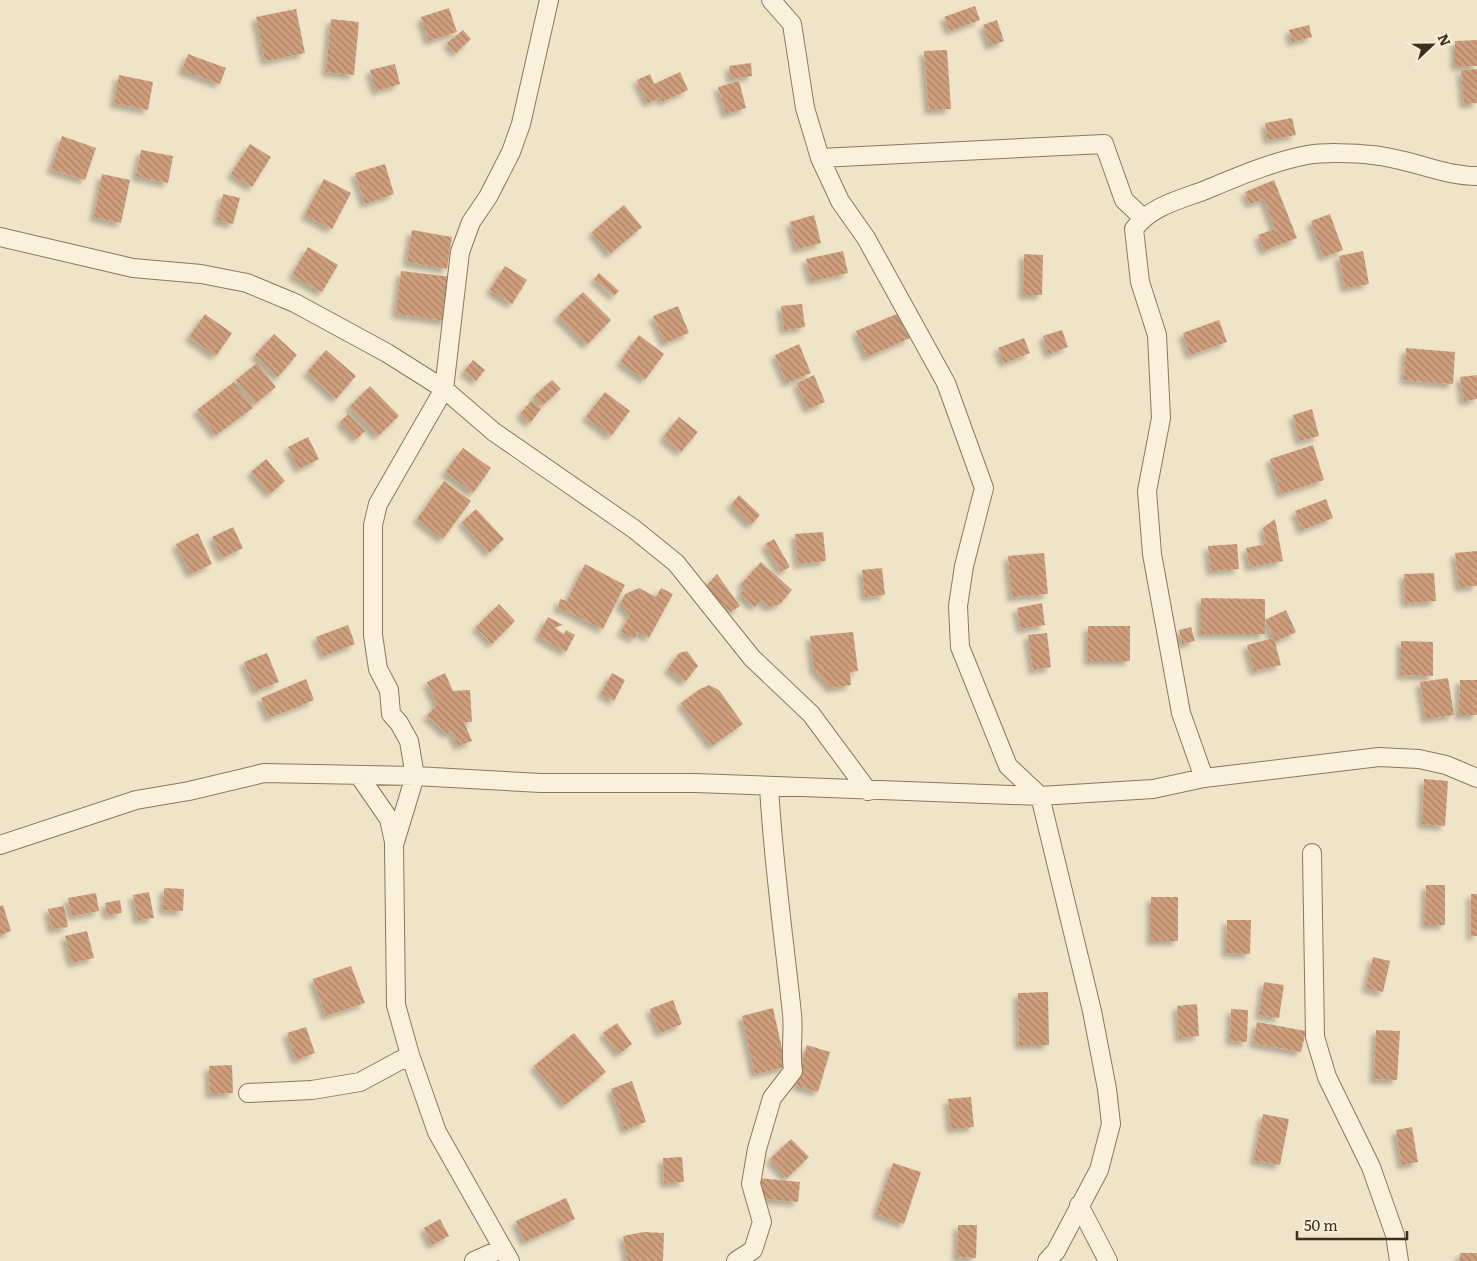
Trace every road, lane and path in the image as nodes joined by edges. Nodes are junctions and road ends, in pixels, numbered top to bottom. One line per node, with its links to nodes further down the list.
1 (549, 0): 7 (street)
2 (771, 0): 3 (street)
3 (820, 158): 5 (street); 14 (street)
4 (1477, 176): 5 (street)
5 (1142, 217): 10 (street)
6 (0, 237): 7 (street)
7 (444, 389): 8 (street); 13 (street)
8 (415, 776): 9 (street); 12 (street); 16 (street)
9 (360, 777): 15 (street); 16 (street)
10 (1204, 778): 11 (street); 14 (street)
11 (1477, 778)
12 (769, 786): 13 (street); 23 (street)
13 (868, 791): 14 (street)
14 (1040, 796): 20 (street)
15 (0, 845)
16 (394, 845): 18 (street)
17 (1312, 853): 26 (street)
18 (410, 1055): 19 (street); 21 (street)
19 (248, 1093)
20 (1079, 1205): 24 (street); 25 (street)
21 (505, 1255): 22 (street)
22 (474, 1261)
23 (736, 1261)
24 (1047, 1261)
25 (1108, 1261)
26 (1400, 1261)

